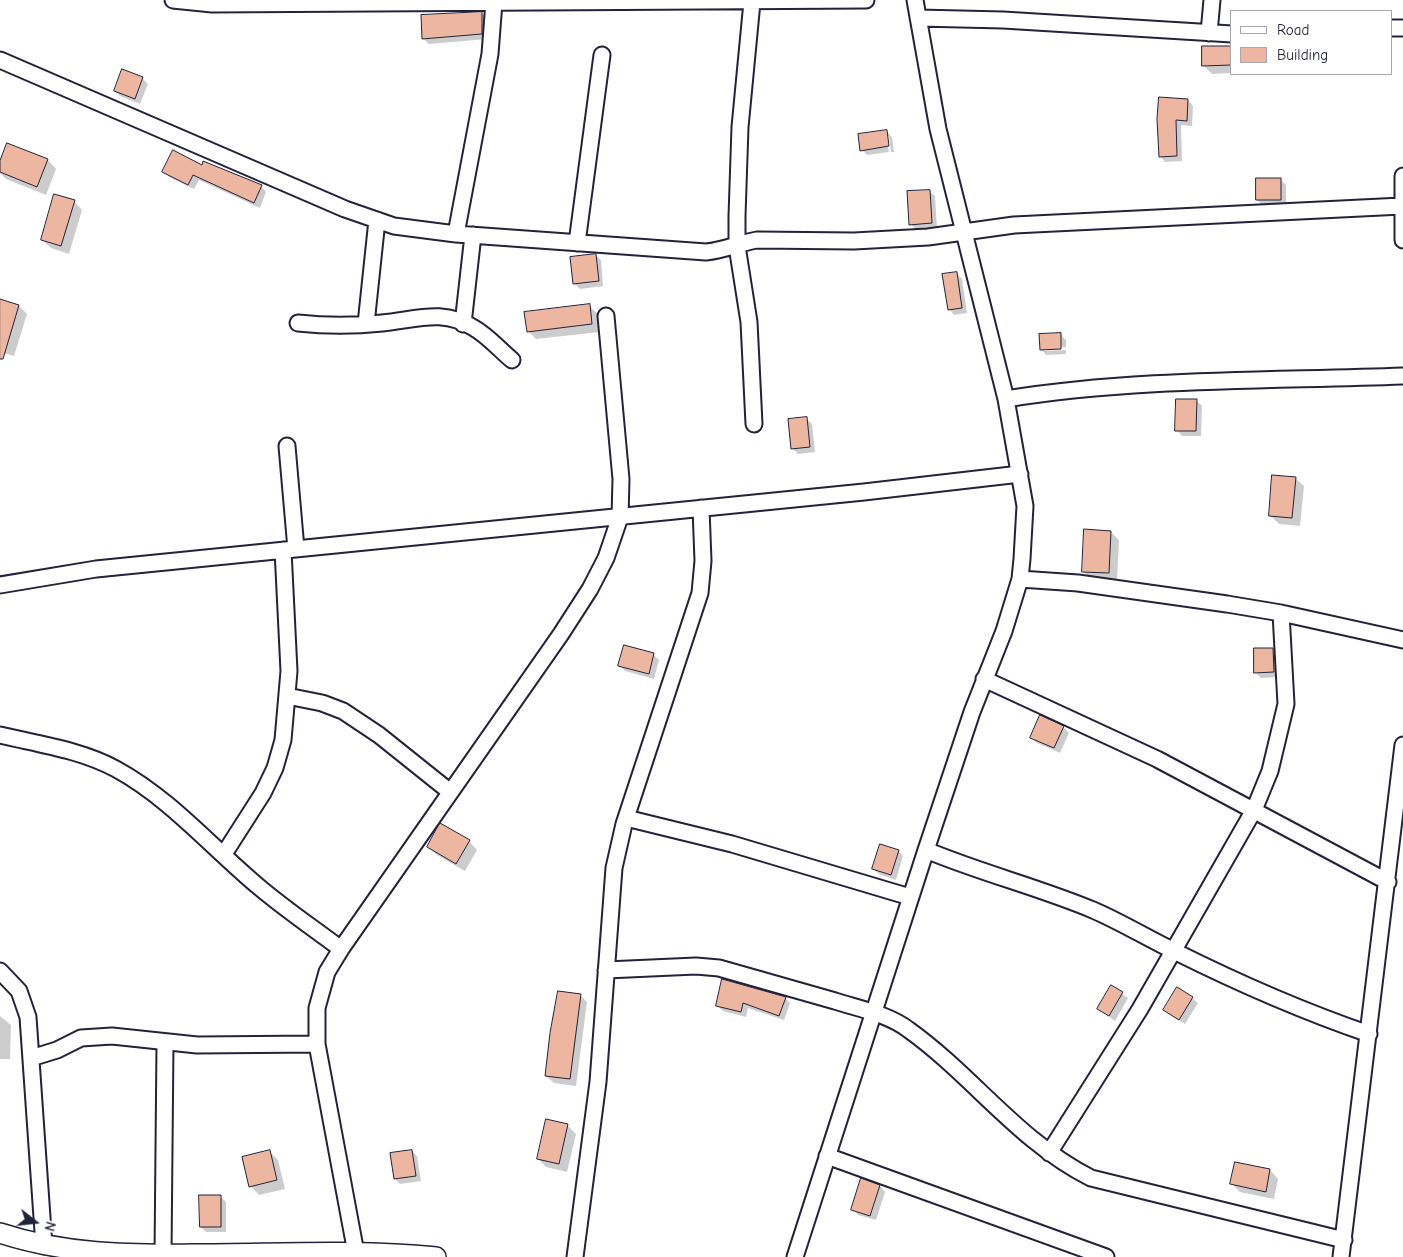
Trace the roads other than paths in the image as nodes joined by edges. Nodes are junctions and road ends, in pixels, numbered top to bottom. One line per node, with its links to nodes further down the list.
1 (173, 0): 5 (street)
2 (866, 0): 6 (street)
3 (915, 0): 7 (street)
4 (1212, 0): 8 (street)
5 (494, 2): 6 (street); 16 (street)
6 (752, 2): 20 (street)
7 (918, 18): 8 (street); 15 (street)
8 (1209, 32): 9 (street)
9 (1230, 34)
10 (602, 55): 19 (street)
11 (0, 60): 14 (street)
12 (1403, 176): 13 (street)
13 (1402, 206): 15 (street); 18 (street)
14 (377, 220): 16 (street); 23 (street)
15 (964, 231): 20 (street); 27 (street)
16 (456, 234): 17 (street)
17 (474, 235): 19 (street); 24 (street)
18 (1403, 240)
19 (577, 243): 20 (street)
20 (737, 246): 28 (street)
21 (606, 316): 32 (street)
22 (298, 323): 23 (street)
23 (366, 324): 24 (street)
24 (463, 324): 25 (street)
25 (512, 360)
26 (1403, 376): 27 (street)
27 (1006, 399): 30 (street)
28 (754, 424)
29 (286, 446): 33 (street)
30 (1020, 474): 31 (street); 34 (street)
31 (701, 508): 32 (street); 44 (street)
32 (620, 517): 33 (street); 42 (street)
33 (290, 550): 35 (street); 39 (street)
34 (1020, 579): 36 (street); 38 (street)
35 (0, 585)
36 (1281, 613): 37 (street); 43 (street)
37 (1403, 640)
38 (984, 679): 43 (street); 45 (street)
39 (287, 696): 42 (street); 46 (street)
40 (0, 735): 46 (street)
41 (1403, 745): 47 (street)
42 (449, 791): 49 (street)
43 (1254, 810): 47 (street); 50 (street)
44 (626, 818): 48 (street); 51 (street)
45 (926, 850): 48 (street); 50 (street)
46 (224, 854): 49 (street)
47 (1388, 882): 54 (street)
48 (910, 898): 53 (street)
49 (341, 949): 56 (street)
50 (1174, 952): 54 (street); 58 (street)
51 (606, 970): 53 (street); 67 (street)
52 (0, 971): 57 (street)
53 (874, 1013): 58 (street); 59 (street)
54 (1369, 1034): 61 (street)
55 (165, 1043): 56 (street); 57 (street); 65 (street)
56 (317, 1044): 63 (street)
57 (31, 1058): 62 (street)
58 (1049, 1153): 61 (street)
59 (826, 1156): 68 (street); 69 (street)
60 (0, 1233): 62 (main road)
61 (1344, 1240): 70 (street)
62 (44, 1246): 64 (main road)
63 (356, 1253): 65 (main road); 66 (main road)
64 (81, 1254): 65 (main road)
65 (163, 1255)
66 (436, 1257)
67 (575, 1257)
68 (795, 1257)
69 (1106, 1257)
70 (1341, 1257)

